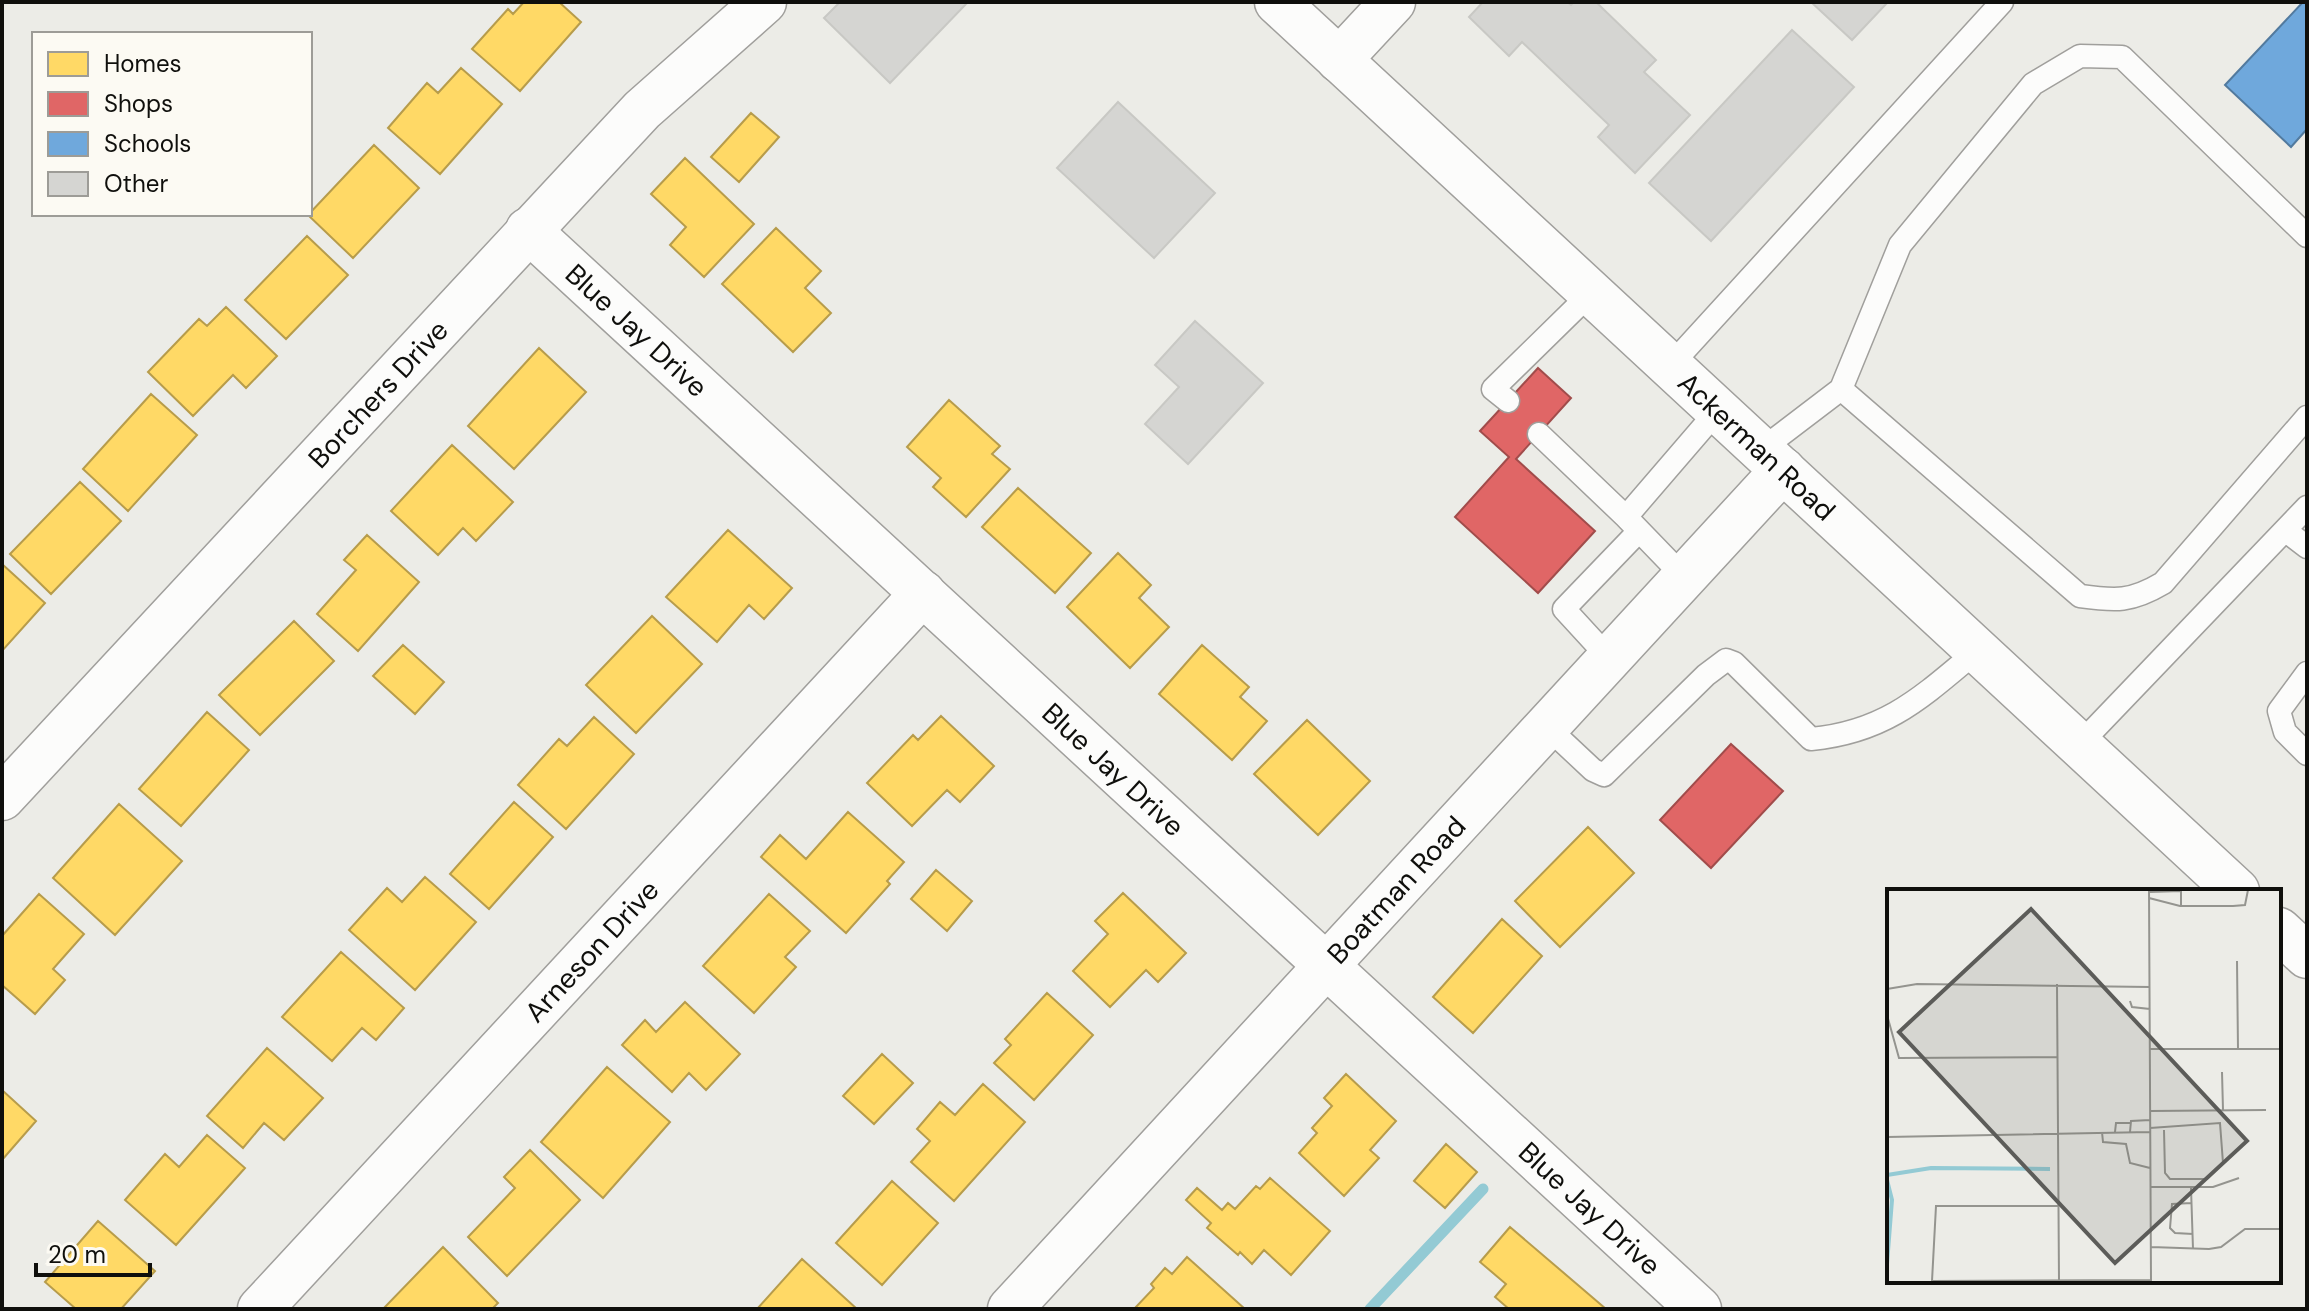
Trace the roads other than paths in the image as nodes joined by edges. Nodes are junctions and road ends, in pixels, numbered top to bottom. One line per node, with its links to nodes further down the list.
1 (764, 2): 6 (street, Borchers Drive)
2 (1277, 2): 5 (street, Ackerman Road)
3 (1393, 2): 5 (street)
4 (2002, 2): 9 (lane)
5 (1339, 60): 8 (street, Ackerman Road)
6 (528, 230): 21 (street, Blue Jay Drive); 28 (street, Borchers Drive)
7 (2307, 236): 10 (lane)
8 (1591, 293): 9 (street, Ackerman Road); 11 (lane)
9 (1670, 366): 12 (street, Ackerman Road)
10 (1841, 389): 13 (lane); 15 (lane)
11 (1508, 401)
12 (1718, 410): 15 (street, Ackerman Road); 17 (lane)
13 (2307, 417)
14 (1539, 434): 17 (lane)
15 (1772, 460): 20 (street, Boatman Road); 22 (street, Ackerman Road)
16 (2307, 507): 18 (lane)
17 (1633, 524): 20 (lane); 23 (lane)
18 (2286, 531): 19 (lane); 26 (lane)
19 (2307, 547)
20 (1684, 577): 23 (street, Boatman Road)
21 (923, 593): 32 (street, Blue Jay Drive); 33 (street, Arneson Drive)
22 (1977, 651): 25 (lane); 26 (street, Ackerman Road)
23 (1609, 658): 25 (street, Boatman Road)
24 (2307, 673): 27 (lane)
25 (1546, 726): 32 (street, Boatman Road)
26 (2079, 745): 29 (street, Ackerman Road)
27 (2307, 754)
28 (2, 798)
29 (2235, 889)
30 (2281, 932): 31 (street)
31 (2307, 956)
32 (1323, 966): 34 (street, Boatman Road); 35 (street, Blue Jay Drive)
33 (260, 1309)
34 (1010, 1309)
35 (1699, 1309)

